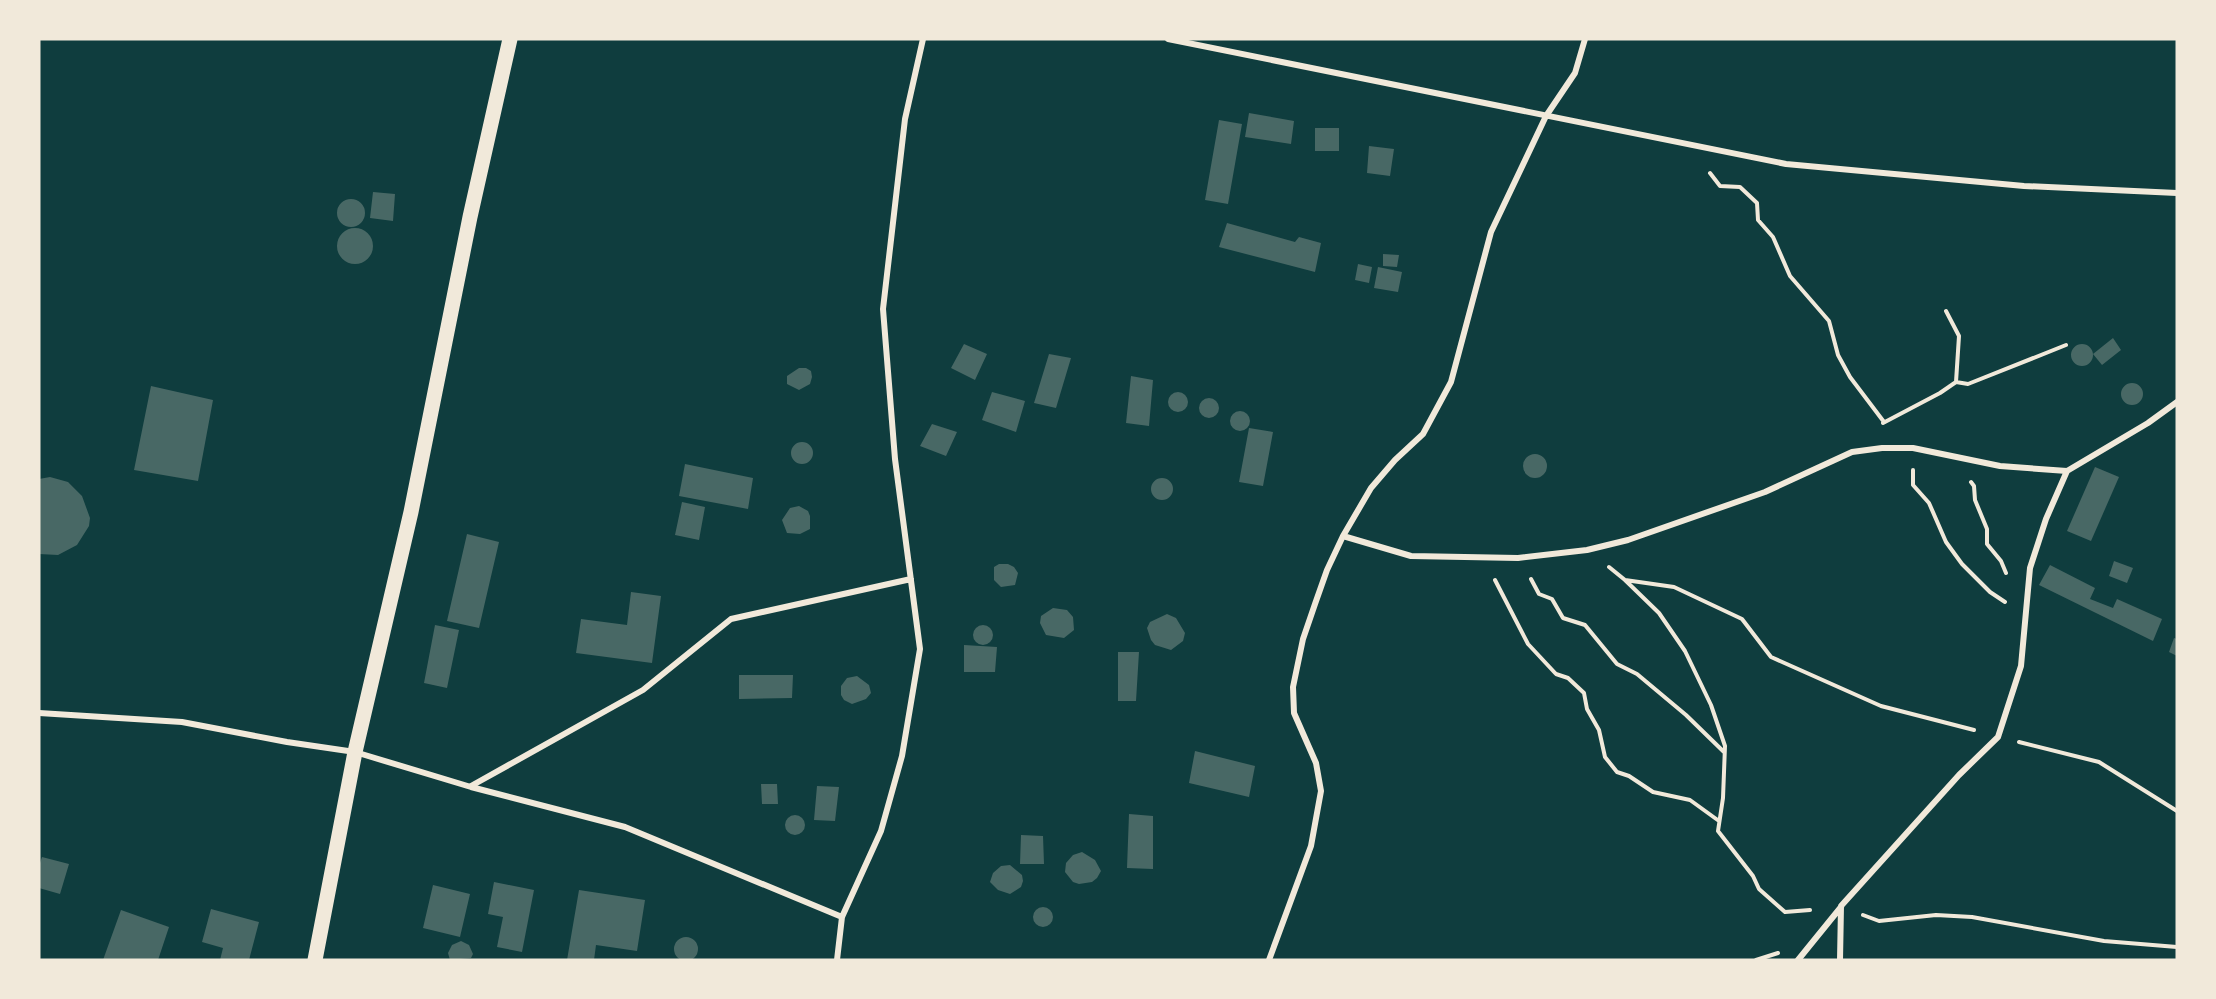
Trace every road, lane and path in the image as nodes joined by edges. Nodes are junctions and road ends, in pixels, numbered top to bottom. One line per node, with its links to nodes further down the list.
1 (510, 39): 26 (main road)
2 (923, 39): 21 (street)
3 (1168, 39): 5 (street)
4 (1585, 39): 5 (street)
5 (1546, 116): 6 (street); 17 (street)
6 (1695, 146): 7 (street); 12 (path)
7 (2177, 193)
8 (1946, 311): 10 (path)
9 (2066, 345): 10 (path)
10 (1956, 382): 12 (path)
11 (2177, 402): 16 (street)
12 (1884, 422): 14 (path)
13 (1913, 448): 14 (street); 15 (street); 23 (path)
14 (1852, 452): 18 (street)
15 (1964, 458): 16 (street); 23 (path)
16 (2067, 471): 23 (street)
17 (1343, 536): 19 (street); 36 (street)
18 (1587, 550): 20 (street); 22 (path)
19 (1485, 557): 20 (street); 30 (path)
20 (1518, 558): 27 (path)
21 (911, 579): 28 (street); 32 (street)
22 (1625, 580): 25 (path); 27 (path)
23 (2025, 615): 25 (street)
24 (39, 713): 26 (street)
25 (1998, 737): 29 (path); 31 (street)
26 (355, 752): 28 (street); 34 (main road)
27 (1724, 752): 30 (path)
28 (471, 787): 32 (street)
29 (2177, 811)
30 (1719, 821): 31 (path)
31 (1841, 906): 33 (path); 37 (street); 38 (street)
32 (842, 917): 35 (street)
33 (2177, 947)
34 (315, 960)
35 (837, 960)
36 (1269, 960)
37 (1798, 960)
38 (1840, 960)

